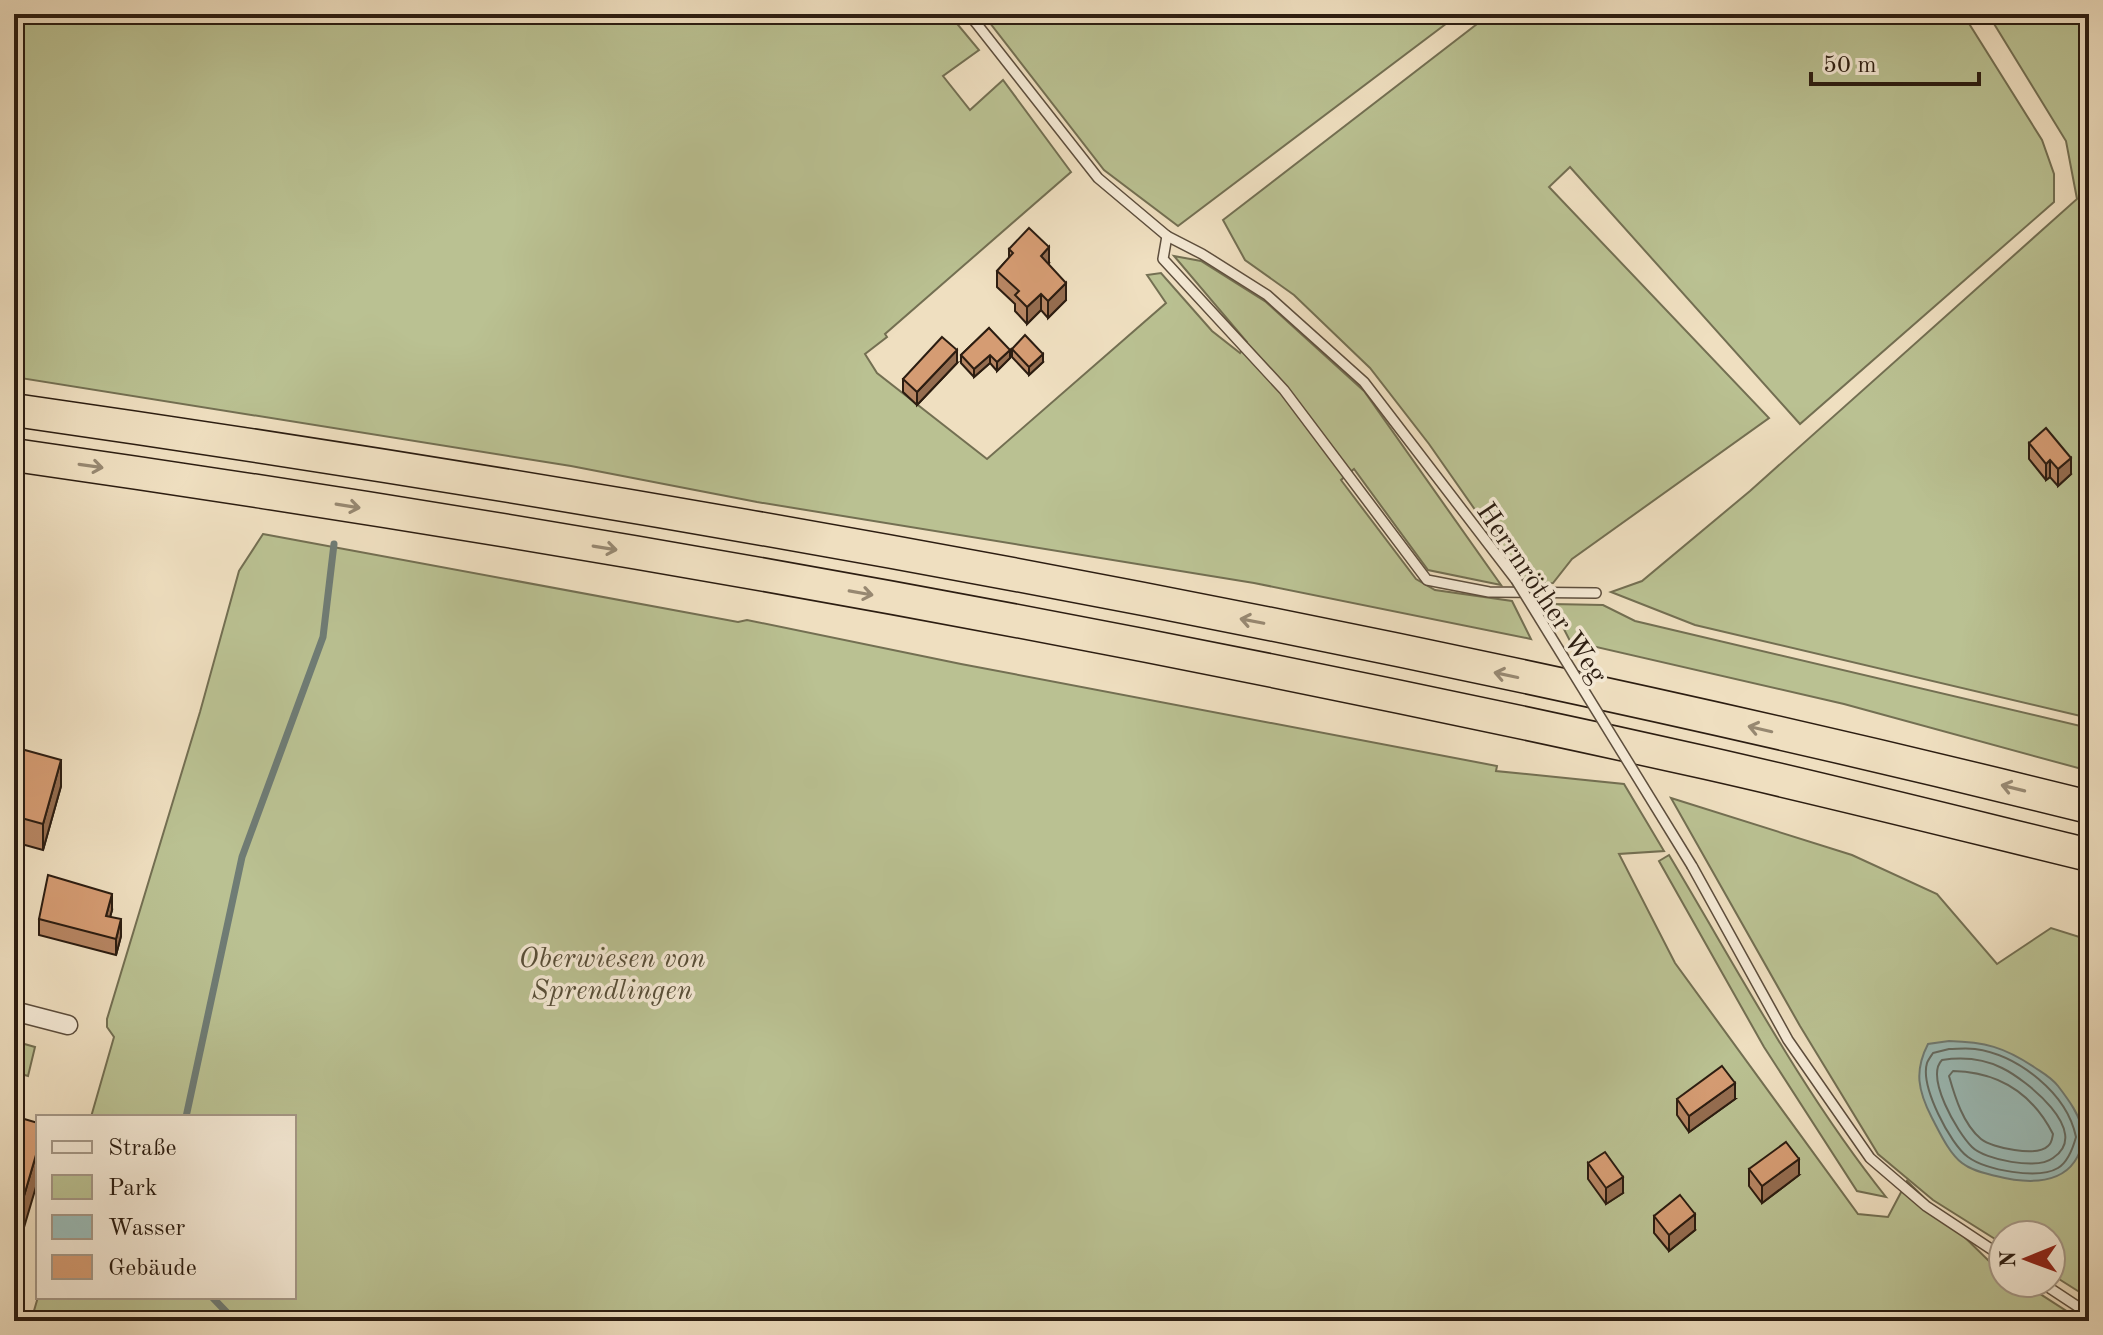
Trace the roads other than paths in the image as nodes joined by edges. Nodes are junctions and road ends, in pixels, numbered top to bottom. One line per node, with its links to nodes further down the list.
1 (969, 14): 2 (lane, Herrnröther Weg)
2 (1167, 236): 5 (lane); 10 (lane, Herrnröther Weg, bridge)
3 (14, 410): 6 (highway, one-way to 3)
4 (14, 455): 7 (highway, one-way to 7)
5 (1596, 593)
6 (2089, 807)
7 (2089, 855)
8 (14, 1011): 9 (street)
9 (68, 1025)
10 (1987, 1246)
11 (2066, 1299): 12 (lane)
12 (2089, 1314)

